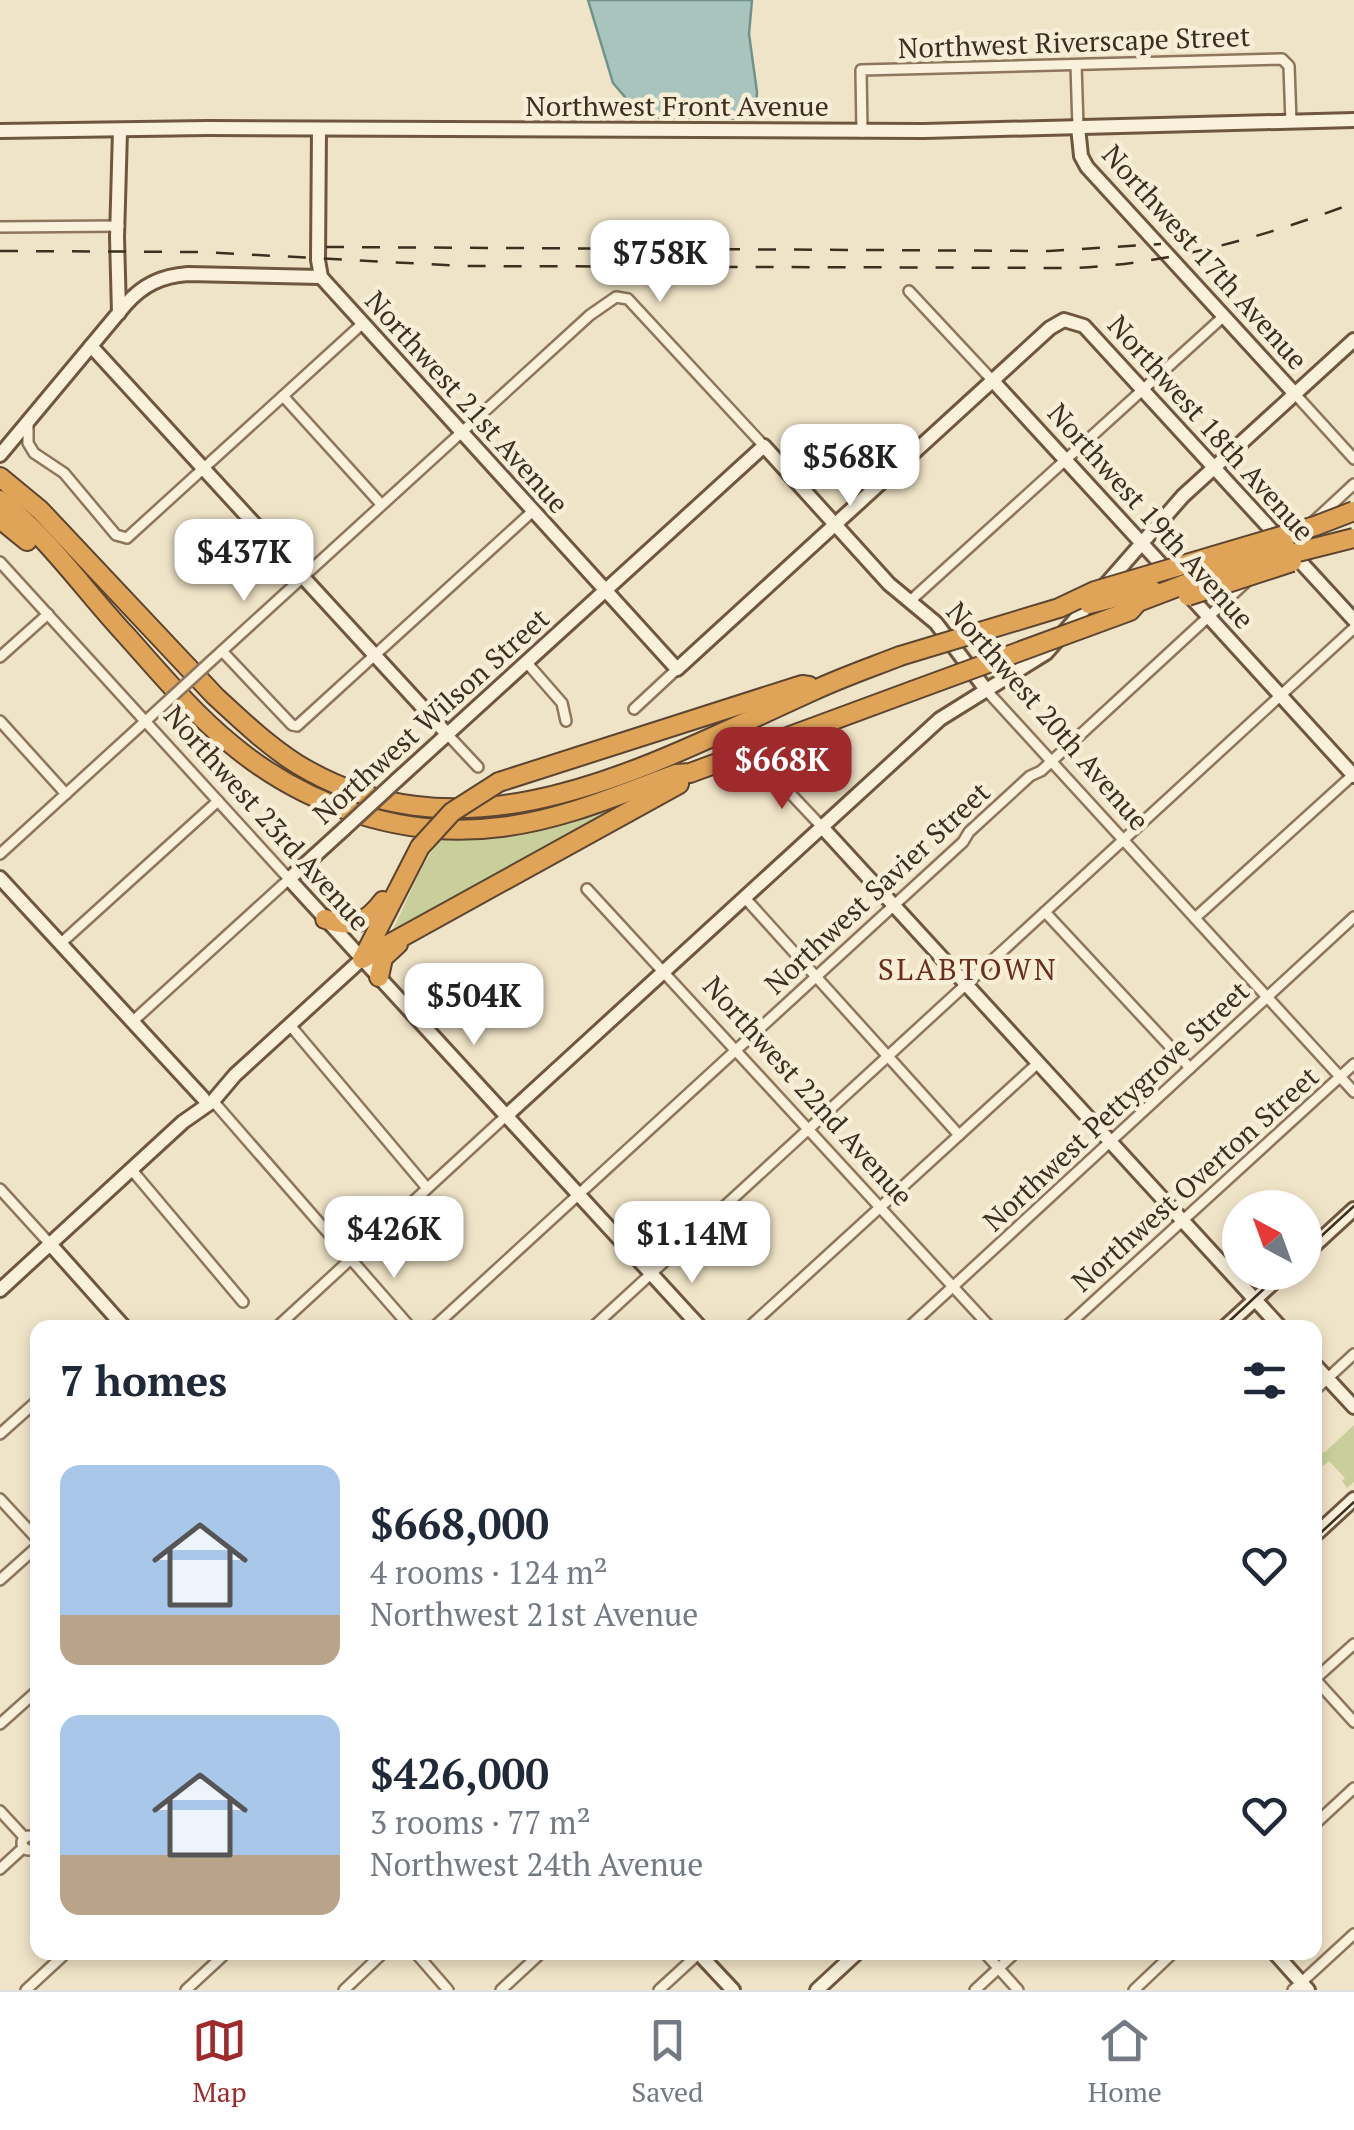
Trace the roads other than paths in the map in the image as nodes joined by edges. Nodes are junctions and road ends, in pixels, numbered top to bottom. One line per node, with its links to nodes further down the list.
1 (1076, 65): 3 (street, Northwest Riverscape Street); 5 (street, Northwest 17th Avenue); 8 (street, Northwest Riverscape Street)
2 (1354, 120): 3 (street, Northwest Front Avenue)
3 (1291, 122): 5 (street, Northwest Front Avenue)
4 (318, 128): 7 (street, Northwest Front Avenue); 8 (street, Northwest Front Avenue); 11 (street)
5 (1078, 128): 8 (street, Northwest Front Avenue); 14 (street, Northwest 17th Avenue)
6 (0, 131): 7 (street, Northwest Front Avenue)
7 (120, 131): 9 (street)
8 (862, 132)
9 (118, 226): 10 (street); 13 (street)
10 (0, 227)
11 (321, 277): 13 (street); 15 (street, Northwest 21st Avenue)
12 (909, 291): 18 (street, Northwest 19th Avenue)
13 (118, 313): 17 (street)
14 (1224, 316): 19 (street); 20 (street, Northwest 17th Avenue)
15 (362, 324): 21 (street); 23 (street, Northwest 21st Avenue)
16 (1354, 340): 20 (street)
17 (91, 346): 22 (street); 29 (street)
18 (993, 380): 19 (street, Northwest 18th Avenue); 27 (street, Northwest 19th Avenue); 37 (street)
19 (1142, 390): 27 (street); 28 (street, Northwest 18th Avenue)
20 (1295, 394): 26 (street, Northwest 17th Avenue); 28 (street)
21 (283, 396): 29 (street); 33 (street)
22 (29, 421): 25 (street); 29 (street)
23 (460, 432): 24 (street, Northwest 20th Avenue); 33 (street); 34 (street, Northwest 21st Avenue)
24 (764, 446): 37 (street, Northwest 20th Avenue); 44 (street, Northwest Wilson Street)
25 (0, 455)
26 (1354, 459)
27 (1066, 460): 38 (street, Northwest 19th Avenue); 45 (street)
28 (1214, 467): 38 (street); 40 (street, Northwest 18th Avenue)
29 (204, 469): 42 (street)
30 (0, 477): 57 (highway)
31 (1354, 484): 40 (street, Northwest Savier Street)
32 (0, 500): 43 (highway)
33 (380, 503): 42 (street)
34 (533, 511): 44 (street, Northwest 21st Avenue); 53 (street)
35 (1354, 514): 46 (highway, bridge); 47 (highway, bridge)
36 (0, 519): 43 (highway)
37 (835, 525): 45 (street, Northwest 20th Avenue); 56 (street)
38 (1141, 542): 49 (street, Northwest 19th Avenue); 58 (street)
39 (1354, 542): 46 (highway, bridge); 47 (highway, bridge)
40 (1286, 546): 49 (street, Northwest Savier Street); 50 (street, Northwest 18th Avenue)
41 (0, 562): 48 (street, Northwest 23rd Avenue)
42 (302, 576): 52 (street); 53 (street)
43 (80, 586): 68 (highway)
44 (606, 590): 55 (street, Northwest Wilson Street); 56 (street, Northwest 21st Avenue)
45 (910, 602): 58 (street, Northwest 20th Avenue)
46 (1059, 608): 57 (highway, bridge)
47 (1130, 611): 68 (highway, bridge)
48 (48, 614): 54 (street); 63 (street, Northwest 23rd Avenue)
49 (1209, 616): 59 (street, Northwest 19th Avenue); 65 (street, Northwest Savier Street)
50 (1354, 620)
51 (1354, 628): 59 (street)
52 (222, 651): 53 (street); 63 (street, bridge)
53 (376, 656): 64 (street)
54 (0, 657)
55 (526, 663): 62 (street); 64 (street, Northwest Wilson Street)
56 (677, 669): 60 (street)
57 (819, 688): 75 (highway, bridge)
58 (987, 691): 65 (street, Northwest 20th Avenue); 72 (street)
59 (1281, 695): 69 (street, Northwest 19th Avenue); 73 (street)
60 (634, 710)
61 (0, 721): 70 (street)
62 (566, 721)
63 (146, 722): 70 (street); 71 (street, Northwest 23rd Avenue)
64 (448, 735): 66 (street); 77 (street, Northwest Wilson Street, bridge)
65 (1051, 762): 73 (street, Northwest 20th Avenue); 81 (street, Northwest Savier Street)
66 (478, 767)
67 (758, 772): 72 (street)
68 (690, 773): 79 (highway)
69 (1354, 775): 83 (street)
70 (66, 794): 74 (street)
71 (218, 802): 77 (street, Northwest 23rd Avenue); 86 (street)
72 (822, 827): 80 (street); 81 (street)
73 (1124, 840): 82 (street); 83 (street, Northwest 20th Avenue)
74 (0, 854)
75 (408, 869): 85 (highway); 87 (highway)
76 (0, 878): 86 (street)
77 (289, 880): 85 (street, Northwest 23rd Avenue); 93 (street, Northwest Wilson Street)
78 (587, 889): 88 (street, Northwest 22nd Avenue)
79 (477, 894): 87 (highway); 89 (highway)
80 (745, 898): 88 (street); 90 (street)
81 (894, 905): 90 (street, Northwest Savier Street); 91 (street)
82 (1044, 912): 91 (street); 99 (street)
83 (1196, 918): 92 (street, Northwest 20th Avenue)
84 (1354, 918): 92 (street, Northwest Pettygrove Street)
85 (325, 919): 87 (street, Northwest 23rd Avenue)
86 (60, 944): 93 (street)
87 (362, 959): 89 (street, Northwest 23rd Avenue); 94 (street)
88 (665, 971): 95 (street, Northwest 22nd Avenue); 103 (street)
89 (379, 977): 103 (street, Northwest 23rd Avenue)
90 (816, 977): 95 (street, Northwest Savier Street); 96 (street)
91 (966, 984): 96 (street); 97 (street)
92 (1267, 997): 99 (street, Northwest Pettygrove Street); 100 (street, Northwest 20th Avenue)
93 (132, 1022): 102 (street)
94 (289, 1024): 102 (street); 108 (street)
95 (737, 1050): 104 (street, Northwest 22nd Avenue); 110 (street, Northwest Savier Street)
96 (887, 1058): 104 (street); 105 (street)
97 (1038, 1063): 105 (street); 106 (street)
98 (1354, 1064): 100 (street, Northwest Overton Street)
99 (1190, 1068): 106 (street, Northwest Pettygrove Street)
100 (1340, 1077): 101 (street, Northwest 20th Avenue); 113 (street, Northwest Overton Street)
101 (1354, 1092)
102 (208, 1100): 107 (street); 116 (street)
103 (507, 1115): 108 (street); 110 (street, Northwest 23rd Avenue)
104 (809, 1129): 111 (street, Northwest 22nd Avenue); 117 (street)
105 (959, 1136): 111 (street)
106 (1110, 1141): 113 (street); 118 (street, Northwest Pettygrove Street)
107 (131, 1170): 115 (street); 122 (street)
108 (427, 1188): 116 (street)
109 (0, 1189): 115 (street)
110 (579, 1194): 117 (street, Northwest 23rd Avenue); 126 (street, Northwest Savier Street)
111 (880, 1207): 118 (street, Northwest 22nd Avenue); 129 (street)
112 (1354, 1209): 114 (street)
113 (1183, 1220): 121 (street); 132 (street, Northwest Overton Street)
114 (1322, 1238)
115 (50, 1244): 119 (street); 123 (street)
116 (349, 1260): 124 (street); 125 (street)
117 (651, 1272): 127 (street); 128 (street, Northwest 23rd Avenue)
118 (954, 1286): 130 (street, Northwest Pettygrove Street); 131 (street, Northwest 22nd Avenue)
119 (0, 1290)
120 (1265, 1290): 121 (street)
121 (1255, 1299): 133 (street); 134 (street)
122 (243, 1302)
123 (116, 1320)
124 (285, 1320)
125 (404, 1320)
126 (442, 1320)
127 (600, 1320)
128 (694, 1320)
129 (757, 1320)
130 (917, 1320)
131 (985, 1320)
132 (1075, 1320)
133 (1233, 1320)
134 (1274, 1320)
135 (1354, 1354): 137 (street)
136 (1322, 1372): 137 (street)
137 (1328, 1378): 138 (street); 140 (street)
138 (1322, 1384)
139 (30, 1407): 141 (street)
140 (1354, 1407)
141 (0, 1434)
142 (0, 1498): 145 (street)
143 (1354, 1499): 144 (street)
144 (1322, 1528)
145 (30, 1533)
146 (30, 1550): 147 (street)
147 (0, 1580)
148 (1354, 1644): 149 (street)
149 (1322, 1673)
150 (1322, 1687): 152 (street)
151 (30, 1697): 153 (street)
152 (1354, 1722)
153 (0, 1724)
154 (1354, 1788): 156 (street)
155 (0, 1811): 157 (street)
156 (1322, 1818)
157 (30, 1841)
158 (30, 1845): 159 (street)
159 (0, 1869)
160 (1354, 1934): 174 (street)
161 (59, 1960): 175 (street)
162 (218, 1960): 176 (street)
163 (376, 1960): 177 (street)
164 (421, 1960): 178 (street)
165 (534, 1960): 179 (street)
166 (693, 1960): 180 (street)
167 (704, 1960): 181 (street)
168 (849, 1960): 182 (street)
169 (991, 1960): 173 (street)
170 (1007, 1960): 173 (street)
171 (1166, 1960): 185 (street)
172 (1280, 1960): 174 (street)
173 (998, 1968): 183 (street); 184 (street)
174 (1301, 1987)
175 (26, 1990)
176 (186, 1990)
177 (344, 1990)
178 (448, 1990)
179 (502, 1990)
180 (659, 1990)
181 (733, 1990)
182 (817, 1990)
183 (974, 1990)
184 (1018, 1990)
185 (1134, 1990)

